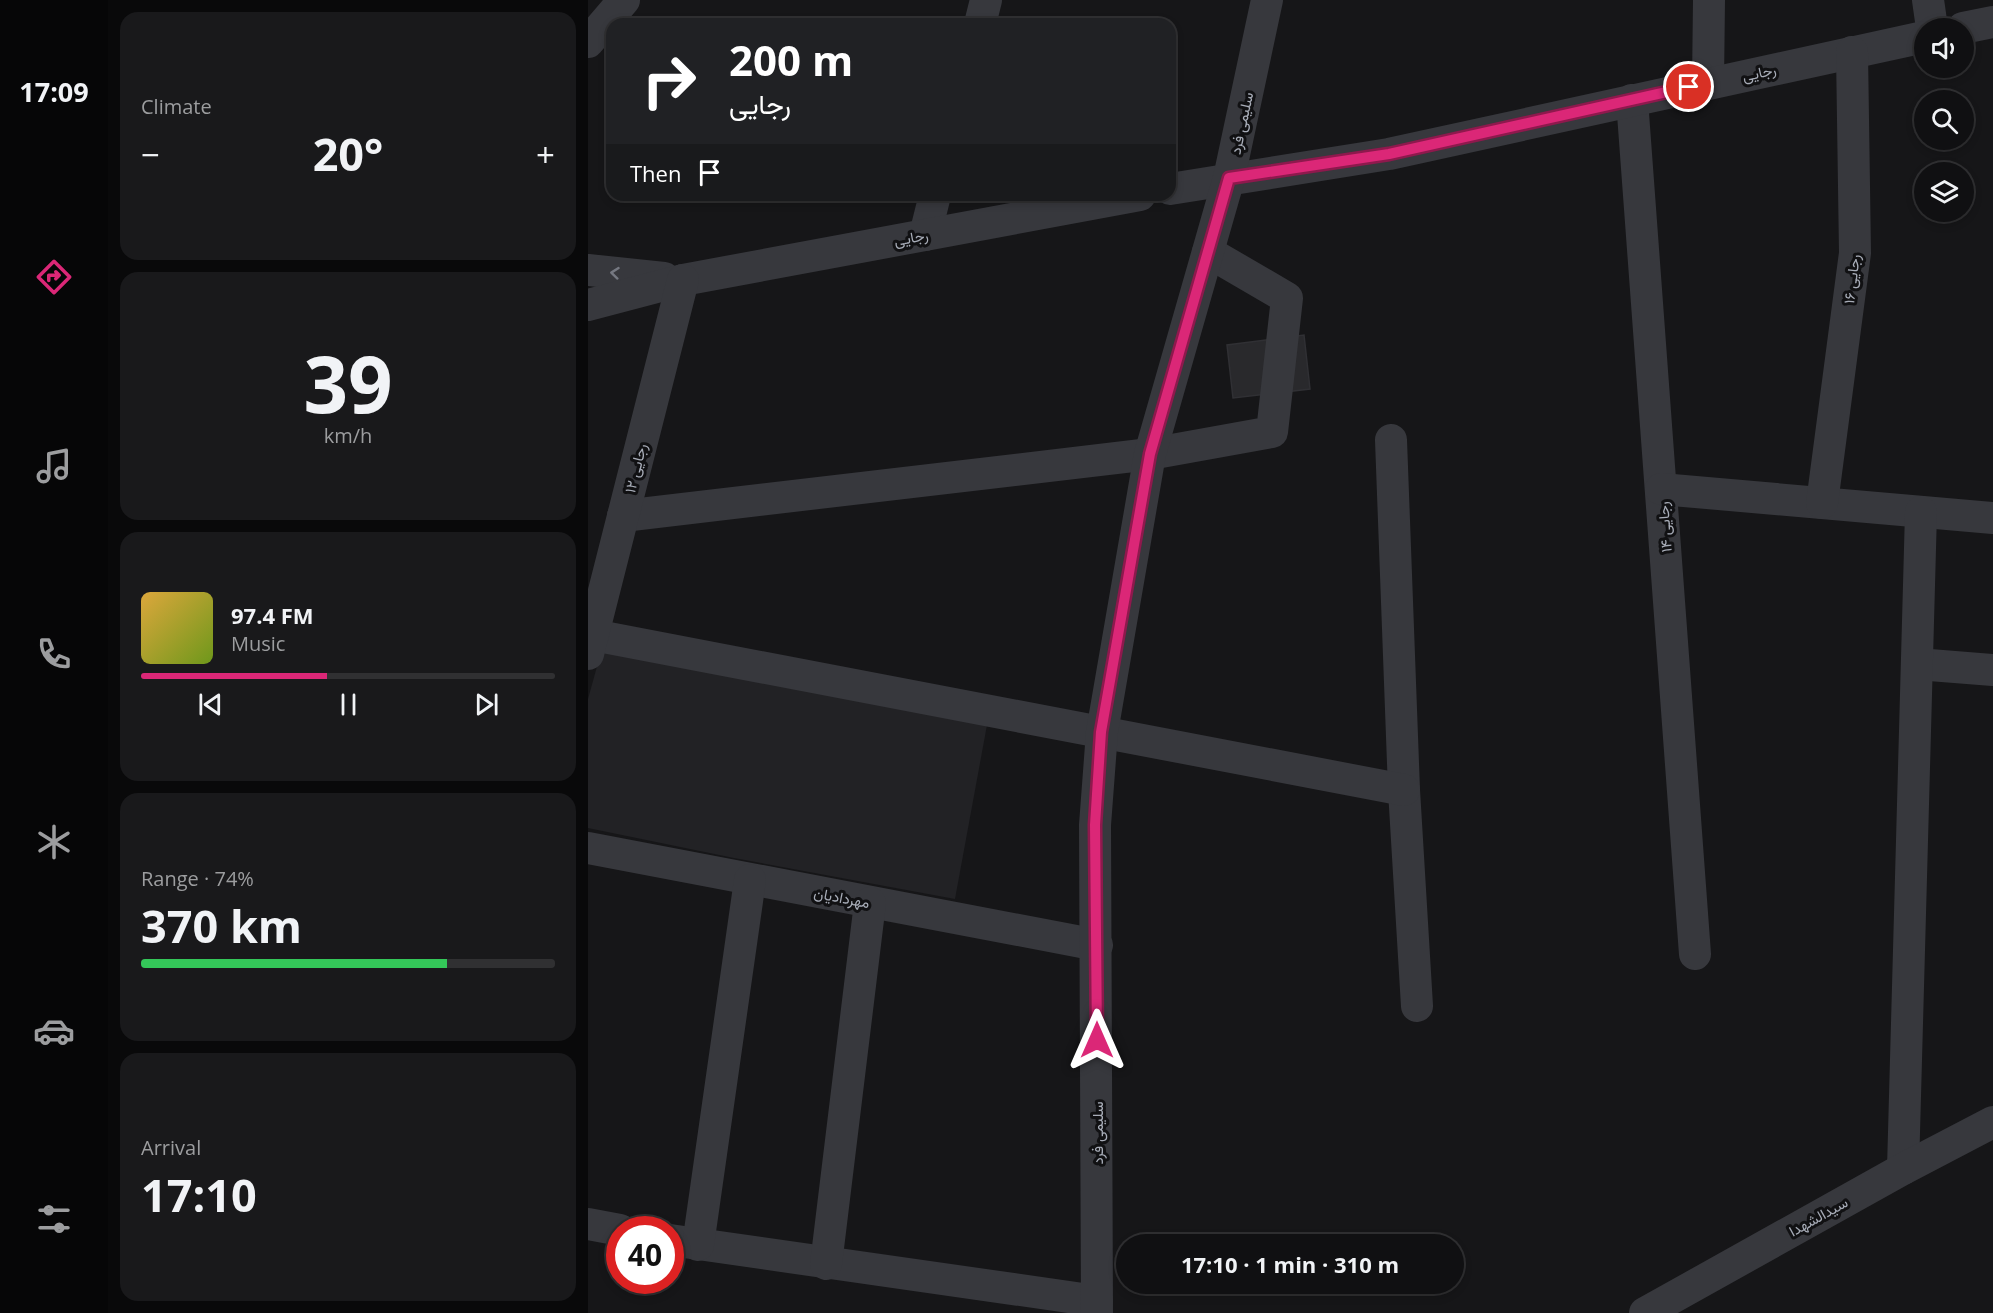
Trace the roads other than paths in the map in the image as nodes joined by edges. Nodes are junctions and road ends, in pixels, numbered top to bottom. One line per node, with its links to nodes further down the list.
1 (624, 0): 6 (street)
2 (986, 0): 7 (street)
3 (1267, 0): 17 (street, سلیمی فرد)
4 (1709, 0): 15 (street)
5 (1928, 0): 8 (street)
6 (609, 18)
7 (982, 18)
8 (1931, 18)
9 (606, 21): 13 (street)
10 (1993, 22): 11 (street)
11 (1974, 26)
12 (1914, 39): 14 (street, رجایی)
13 (588, 42)
14 (1852, 52): 15 (street, رجایی); 29 (street, رجایی ۱۶)
15 (1708, 83): 16 (street, رجایی)
16 (1632, 100): 17 (street, رجایی); 28 (street, رجایی ۱۴)
17 (1229, 178): 18 (street, رجایی); 22 (street, سلیمی فرد)
18 (1176, 188)
19 (934, 201): 21 (street)
20 (1108, 201): 21 (street, رجایی)
21 (925, 235): 24 (street, رجایی)
22 (1208, 252): 27 (street, سلیمی فرد); 27 (street)
23 (588, 270): 24 (street, one-way to 23)
24 (683, 280): 25 (street); 31 (street, رجایی ۱۲)
25 (588, 306)
26 (1391, 440): 37 (street)
27 (1150, 454): 31 (street); 36 (street, سلیمی فرد)
28 (1661, 489): 29 (street); 42 (street, رجایی ۱۴)
29 (1822, 503): 30 (street)
30 (1921, 512): 32 (street); 34 (street)
31 (622, 516): 33 (street, رجایی ۱۲)
32 (1993, 518)
33 (592, 629): 36 (street)
34 (1917, 664): 35 (street); 45 (street)
35 (1993, 670)
36 (1101, 732): 37 (street); 41 (street, سلیمی فرد)
37 (1404, 790): 43 (street)
38 (588, 848): 39 (street, مهردادیان)
39 (750, 880): 40 (street, مهردادیان); 48 (street)
40 (870, 903): 41 (street, مهردادیان); 49 (street)
41 (1097, 945): 50 (street, سلیمی فرد)
42 (1695, 954)
43 (1417, 1006)
44 (1993, 1122): 45 (street, سیدالشهدا)
45 (1903, 1169): 51 (street, سیدالشهدا)
46 (588, 1224): 47 (street)
47 (606, 1227)
48 (684, 1242): 49 (street)
49 (826, 1264): 50 (street)
50 (1097, 1307)
51 (1645, 1313)

